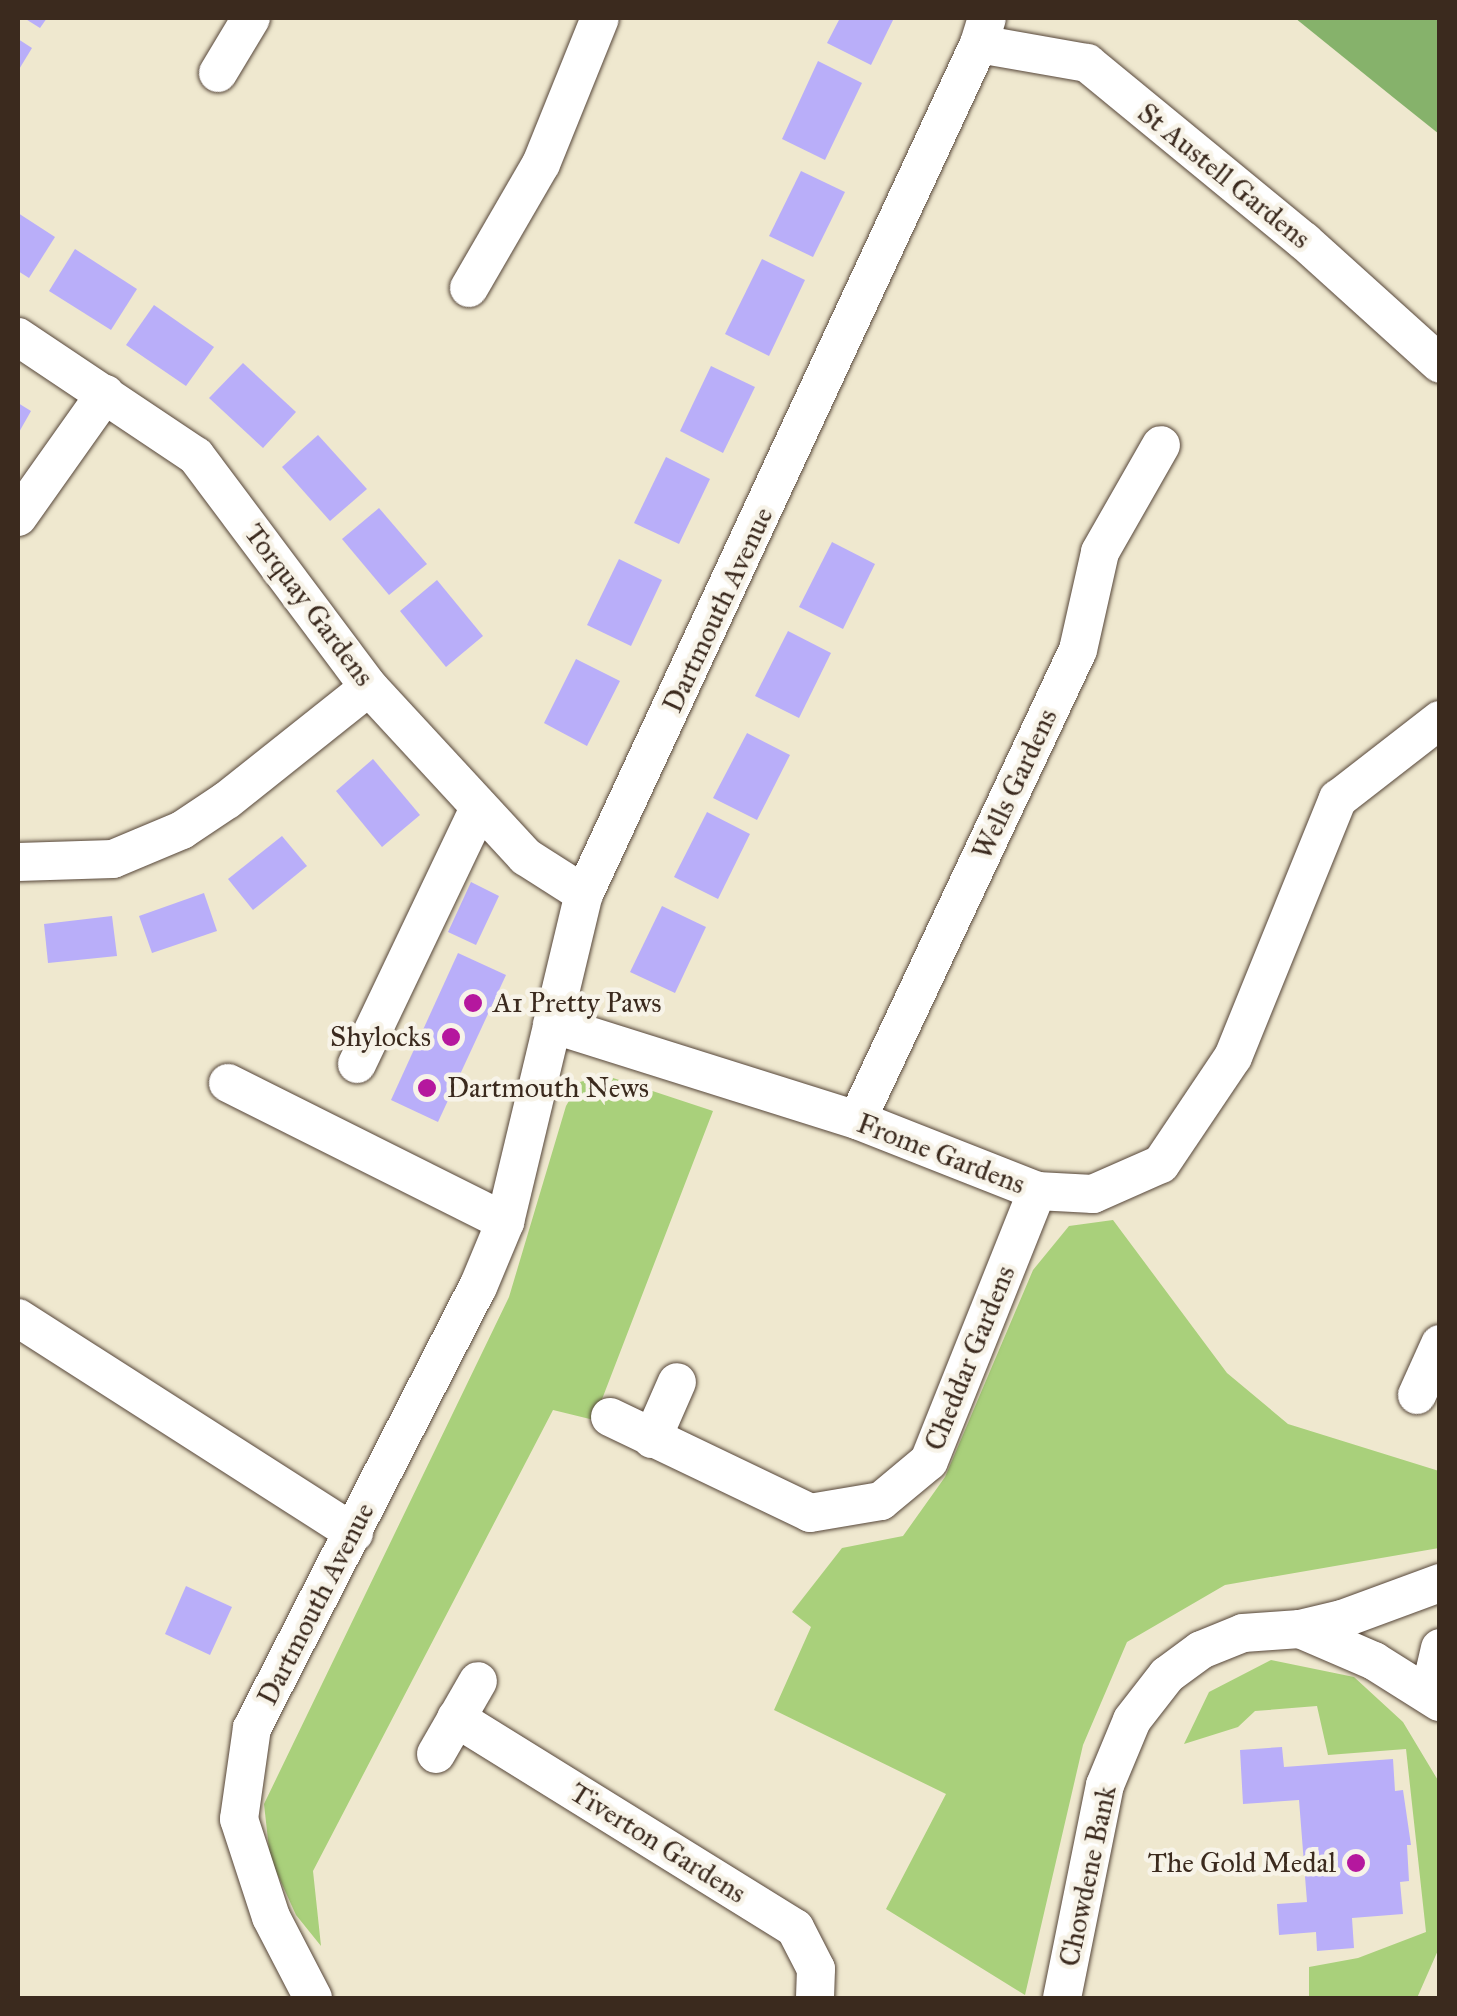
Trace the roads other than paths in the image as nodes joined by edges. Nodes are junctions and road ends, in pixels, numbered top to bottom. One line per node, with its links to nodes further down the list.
1 (251, 18): 4 (street)
2 (600, 18): 5 (street)
3 (983, 30): 7 (street, St Austell Gardens); 15 (street, Dartmouth Avenue)
4 (218, 72)
5 (469, 288)
6 (18, 337): 8 (street, Torquay Gardens)
7 (1440, 364)
8 (105, 394): 10 (street); 11 (street, Torquay Gardens)
9 (1161, 445): 19 (street, Wells Gardens)
10 (18, 517)
11 (369, 687): 13 (street, Torquay Gardens); 14 (street)
12 (1440, 720): 20 (street, Frome Gardens)
13 (479, 808): 15 (street, Torquay Gardens); 17 (street)
14 (18, 862)
15 (584, 894): 16 (street, Dartmouth Avenue)
16 (552, 1024): 19 (street, Frome Gardens); 21 (street, Dartmouth Avenue)
17 (357, 1064)
18 (228, 1083): 21 (street)
19 (856, 1120): 20 (street, Frome Gardens)
20 (1037, 1191): 27 (street, Cheddar Gardens)
21 (504, 1222): 28 (street, Dartmouth Avenue)
22 (18, 1318): 28 (street)
23 (1440, 1344): 25 (street)
24 (677, 1382): 27 (street)
25 (1417, 1395)
26 (610, 1418): 27 (street, Cheddar Gardens)
27 (652, 1438)
28 (354, 1534): 36 (street, Dartmouth Avenue)
29 (1440, 1583): 30 (street, Chowdene Bank)
30 (1300, 1630): 33 (street, Chowdene Bank); 38 (street, Chowdene Bank)
31 (1440, 1648): 33 (street)
32 (478, 1681): 34 (street)
33 (1440, 1702)
34 (456, 1718): 35 (street); 37 (street, Tiverton Gardens)
35 (436, 1754)
36 (313, 1998)
37 (816, 1998)
38 (1062, 1998)

